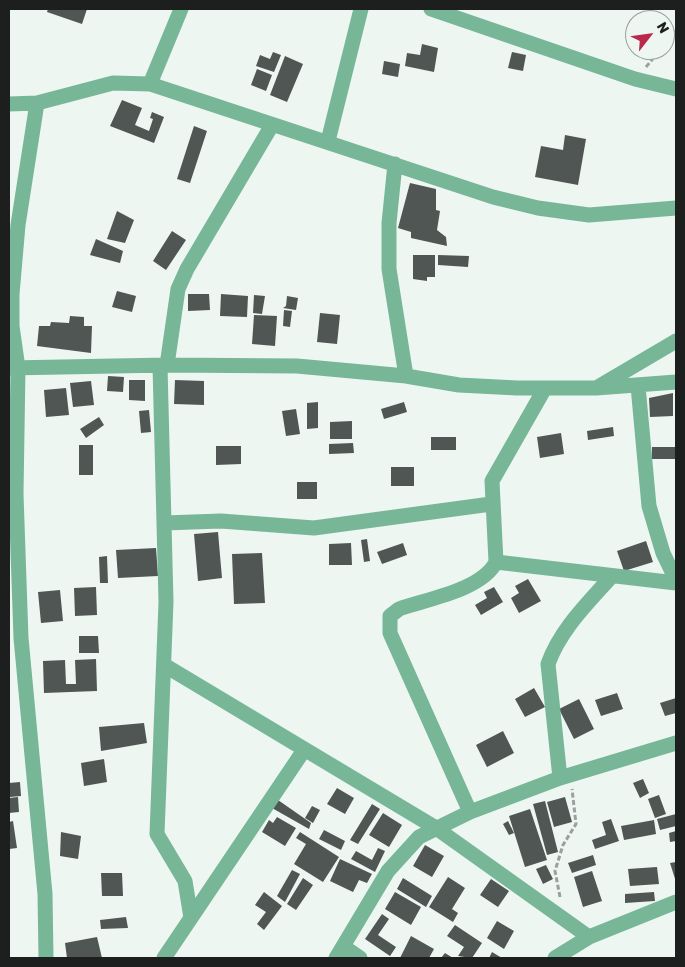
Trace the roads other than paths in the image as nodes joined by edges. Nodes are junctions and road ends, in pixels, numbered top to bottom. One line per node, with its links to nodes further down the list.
1 (181, 9): 4 (street)
2 (360, 9): 9 (street)
3 (431, 9): 5 (street)
4 (150, 84): 6 (street); 8 (street)
5 (676, 89)
6 (37, 103): 7 (street); 14 (street)
7 (9, 104)
8 (272, 125): 9 (street); 13 (street)
9 (328, 141): 10 (street)
10 (396, 164): 11 (street); 15 (street)
11 (676, 208)
12 (676, 341): 19 (street)
13 (163, 365): 14 (street); 15 (street); 21 (street)
14 (13, 368): 36 (street)
15 (406, 376): 18 (street)
16 (676, 382): 17 (street)
17 (638, 386): 19 (street); 24 (street)
18 (545, 388): 19 (street); 20 (street)
19 (596, 388)
20 (491, 504): 21 (street); 22 (street)
21 (164, 524): 25 (street)
22 (496, 562): 23 (street); 29 (street)
23 (611, 577): 24 (street); 28 (street)
24 (676, 581)
25 (164, 666): 27 (street); 32 (street)
26 (676, 743): 28 (street)
27 (304, 750): 30 (street); 32 (street)
28 (565, 777): 29 (street)
29 (470, 812): 30 (street)
30 (436, 828): 33 (street); 34 (street)
31 (676, 902): 33 (street)
32 (191, 918): 37 (street)
33 (589, 937): 35 (street)
34 (340, 953): 38 (street)
35 (558, 957)
36 (46, 958)
37 (164, 958)
38 (360, 958)

